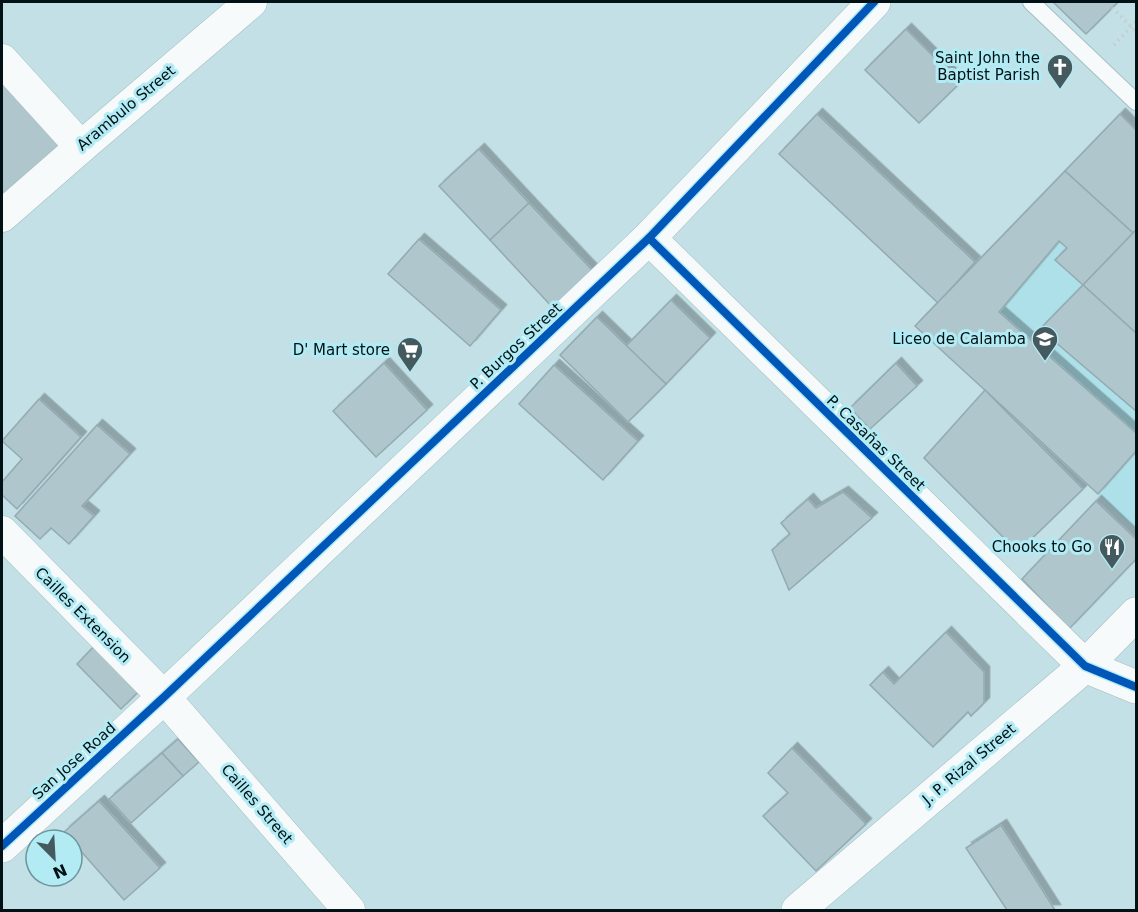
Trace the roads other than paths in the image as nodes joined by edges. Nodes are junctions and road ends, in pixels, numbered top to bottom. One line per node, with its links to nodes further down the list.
1 (251, 2): 6 (street, Arambulo Street)
2 (874, 2): 8 (street, P. Burgos Street)
3 (1031, 2): 5 (lane)
4 (2, 60): 6 (street)
5 (1137, 102)
6 (81, 147): 7 (street, Arambulo Street)
7 (2, 216)
8 (649, 238): 11 (street, P. Casañas Street); 13 (street, P. Burgos Street)
9 (2, 532): 13 (street, Cailles Extension)
10 (1137, 614): 11 (street, J. P. Rizal Street)
11 (1085, 666): 12 (street); 16 (street, J. P. Rizal Street)
12 (1137, 687)
13 (164, 697): 14 (street, San Jose Road); 15 (street, Cailles Street)
14 (2, 846)
15 (349, 910)
16 (798, 910)

